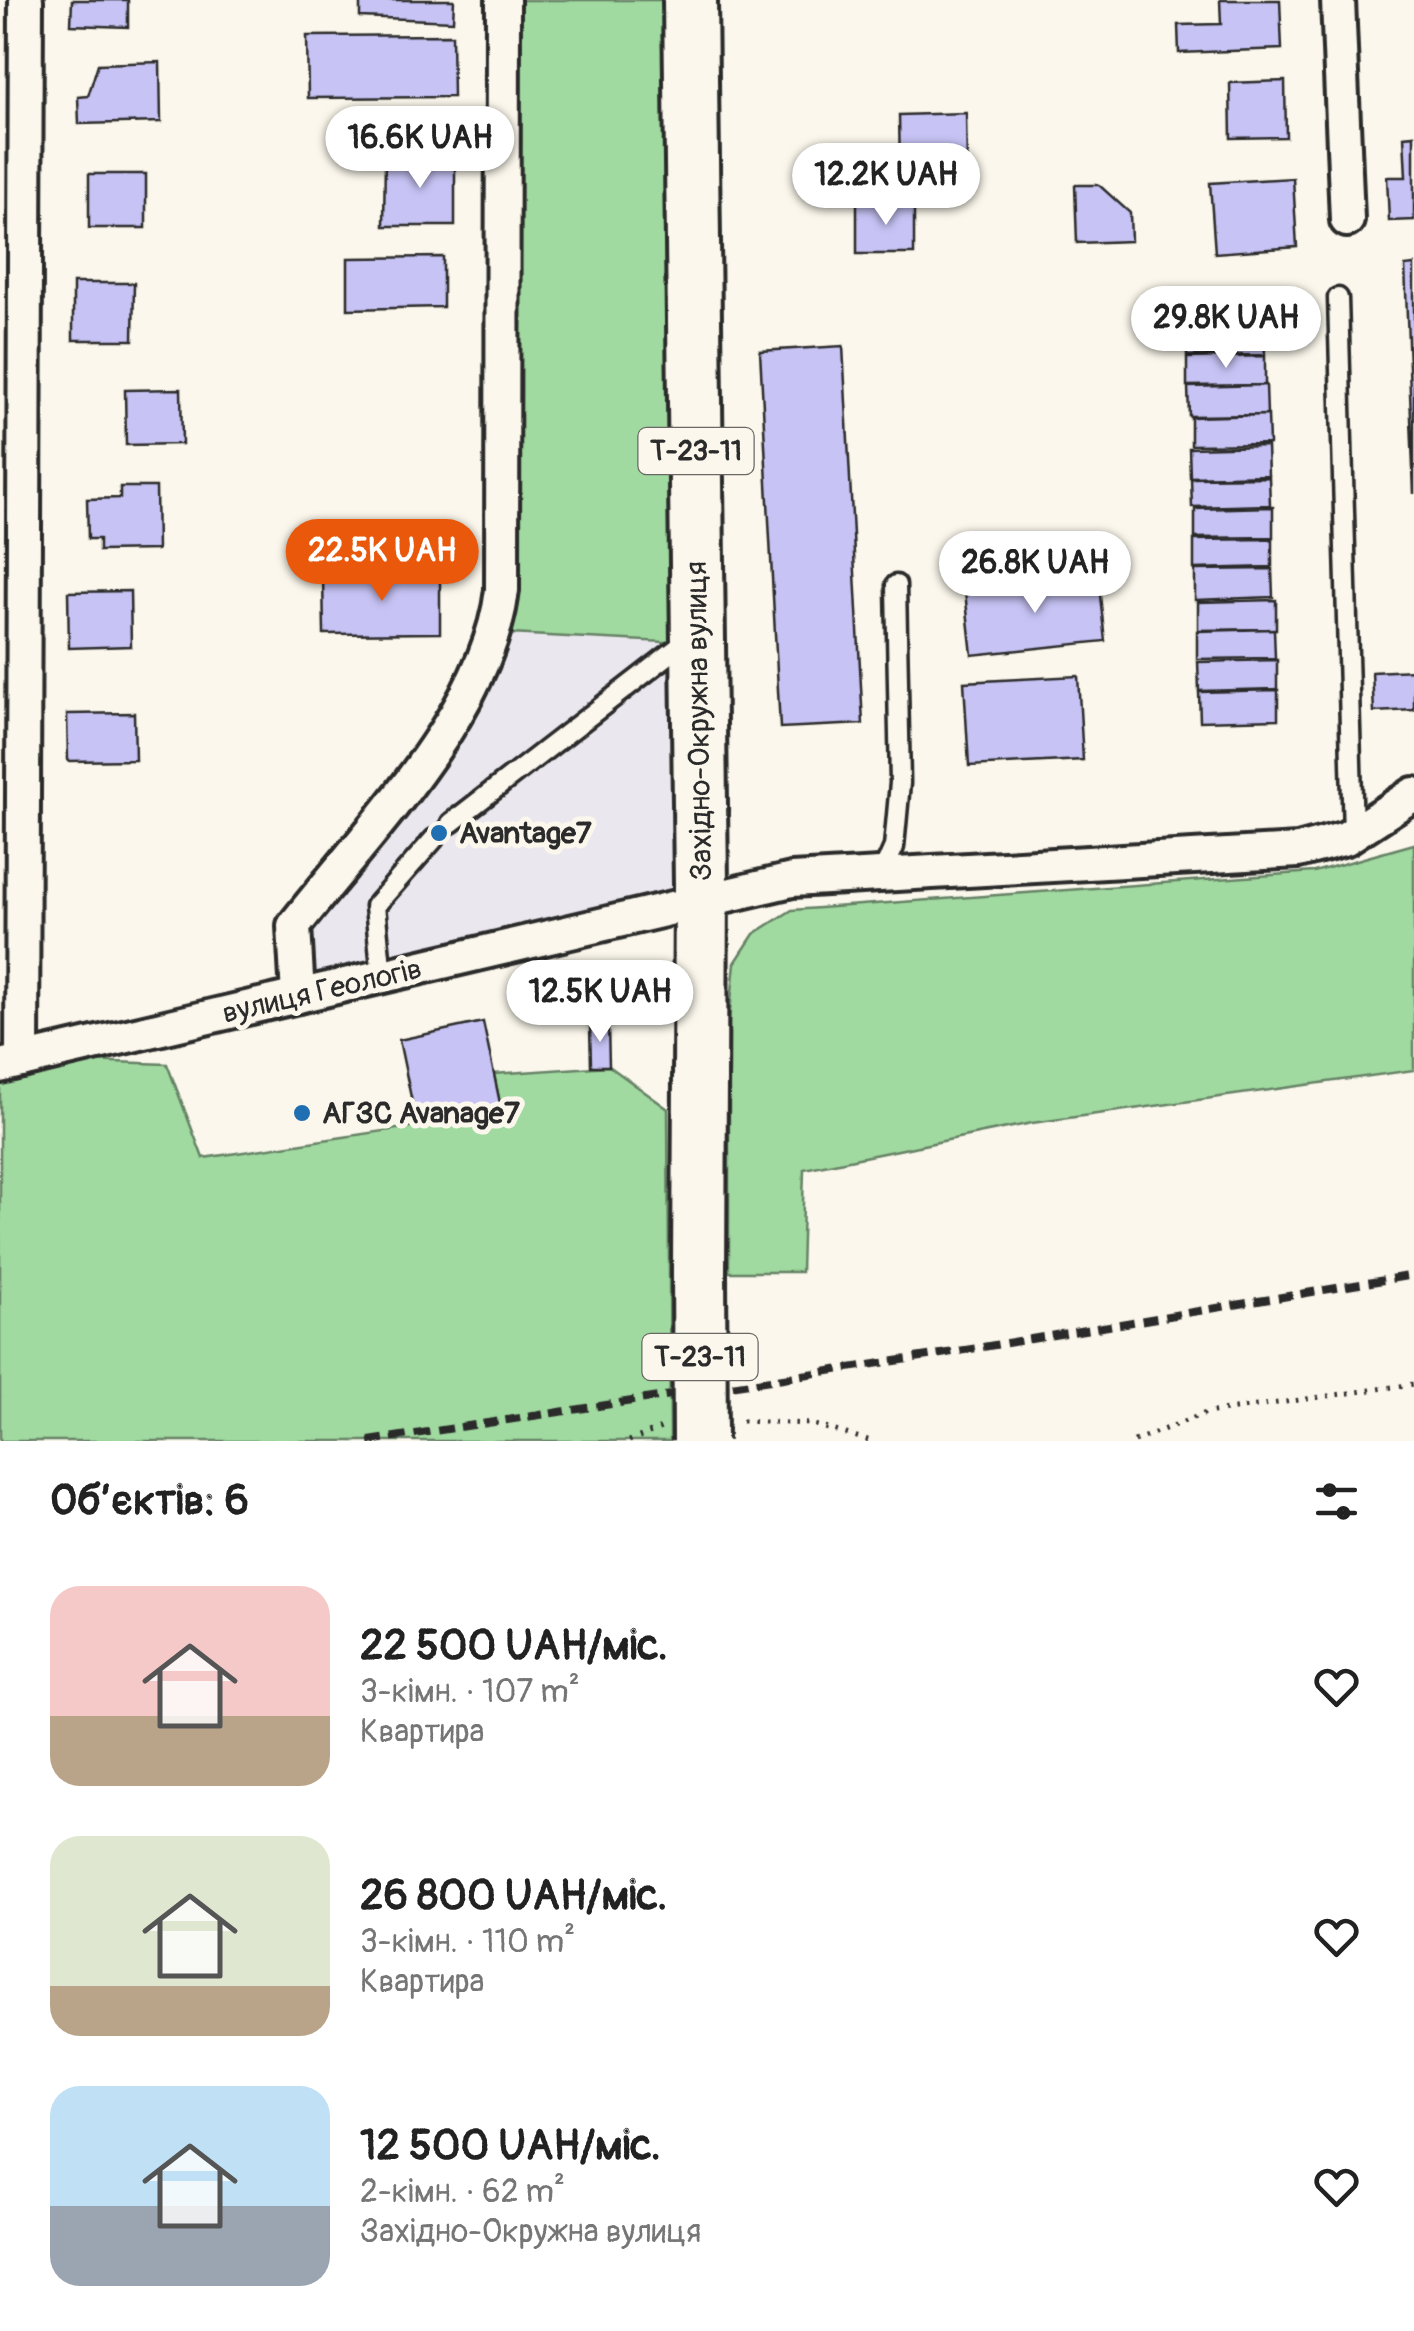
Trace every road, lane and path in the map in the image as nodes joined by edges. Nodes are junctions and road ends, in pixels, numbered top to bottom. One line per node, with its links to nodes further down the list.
1 (26, 0): 5 (street)
2 (503, 0): 18 (street)
3 (690, 0): 10 (main road, Західно-Окружна вулиця / Т-23-11)
4 (1338, 0): 6 (street)
5 (13, 97): 9 (street)
6 (1347, 220)
7 (1338, 298): 13 (lane)
8 (896, 585): 15 (lane)
9 (12, 622): 19 (street)
10 (698, 633): 12 (lane); 16 (main road, Західно-Окружна вулиця / Т-23-11)
11 (1414, 794): 13 (street, вулиця Геологів)
12 (450, 822)
13 (1353, 834): 15 (street, вулиця Геологів)
14 (434, 839): 17 (lane)
15 (881, 876): 16 (street, вулиця Геологів)
16 (702, 901): 17 (street, вулиця Геологів); 21 (main road, Західно-Окружна вулиця / Т-23-11, bridge)
17 (382, 977): 18 (street, вулиця Геологів)
18 (298, 996): 19 (street, вулиця Геологів)
19 (11, 1064)
20 (1414, 1384): 24 (path)
21 (701, 1430): 22 (path); 23 (path)
22 (629, 1441)
23 (871, 1441)
24 (1134, 1441)

